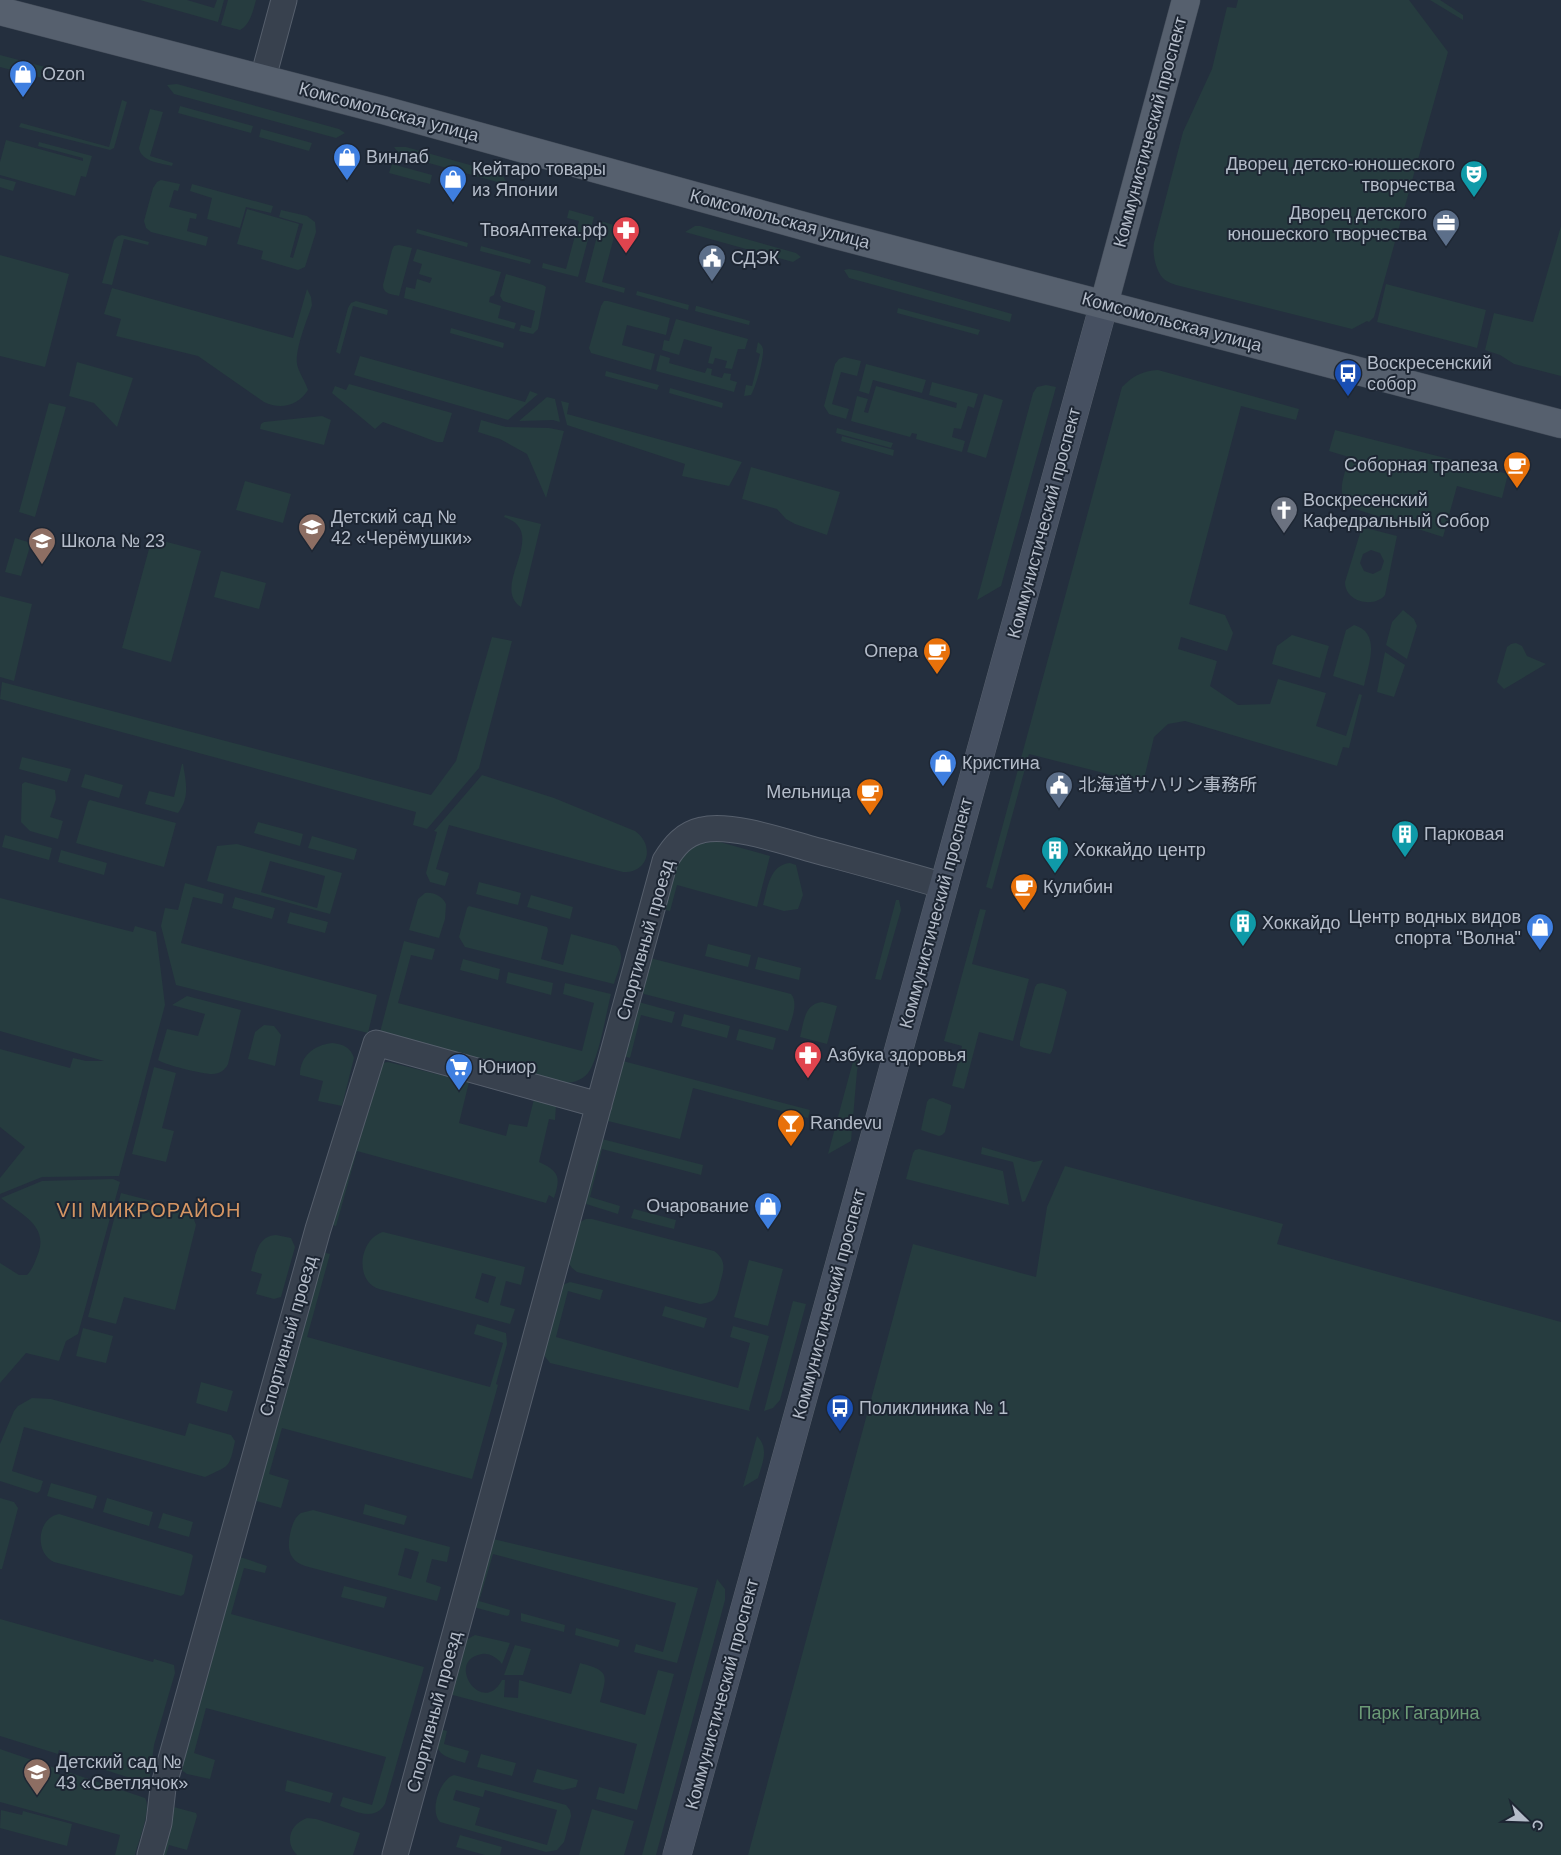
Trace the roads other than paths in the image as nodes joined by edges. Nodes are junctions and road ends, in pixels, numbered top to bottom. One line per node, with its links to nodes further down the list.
1 (284, 0): 4 (street)
2 (1186, 0): 5 (main road, Коммунистический проспект)
3 (0, 11): 4 (main road, Комсомольская улица)
4 (263, 78): 5 (main road, Комсомольская улица)
5 (1104, 304): 6 (main road, Комсомольская улица); 7 (main road, Коммунистический проспект)
6 (1561, 424)
7 (944, 886): 8 (street, Спортивный проезд); 11 (main road, Коммунистический проспект)
8 (599, 1105): 9 (street, Спортивный проезд); 10 (street, Спортивный проезд)
9 (150, 1855)
10 (395, 1855)
11 (677, 1855)

